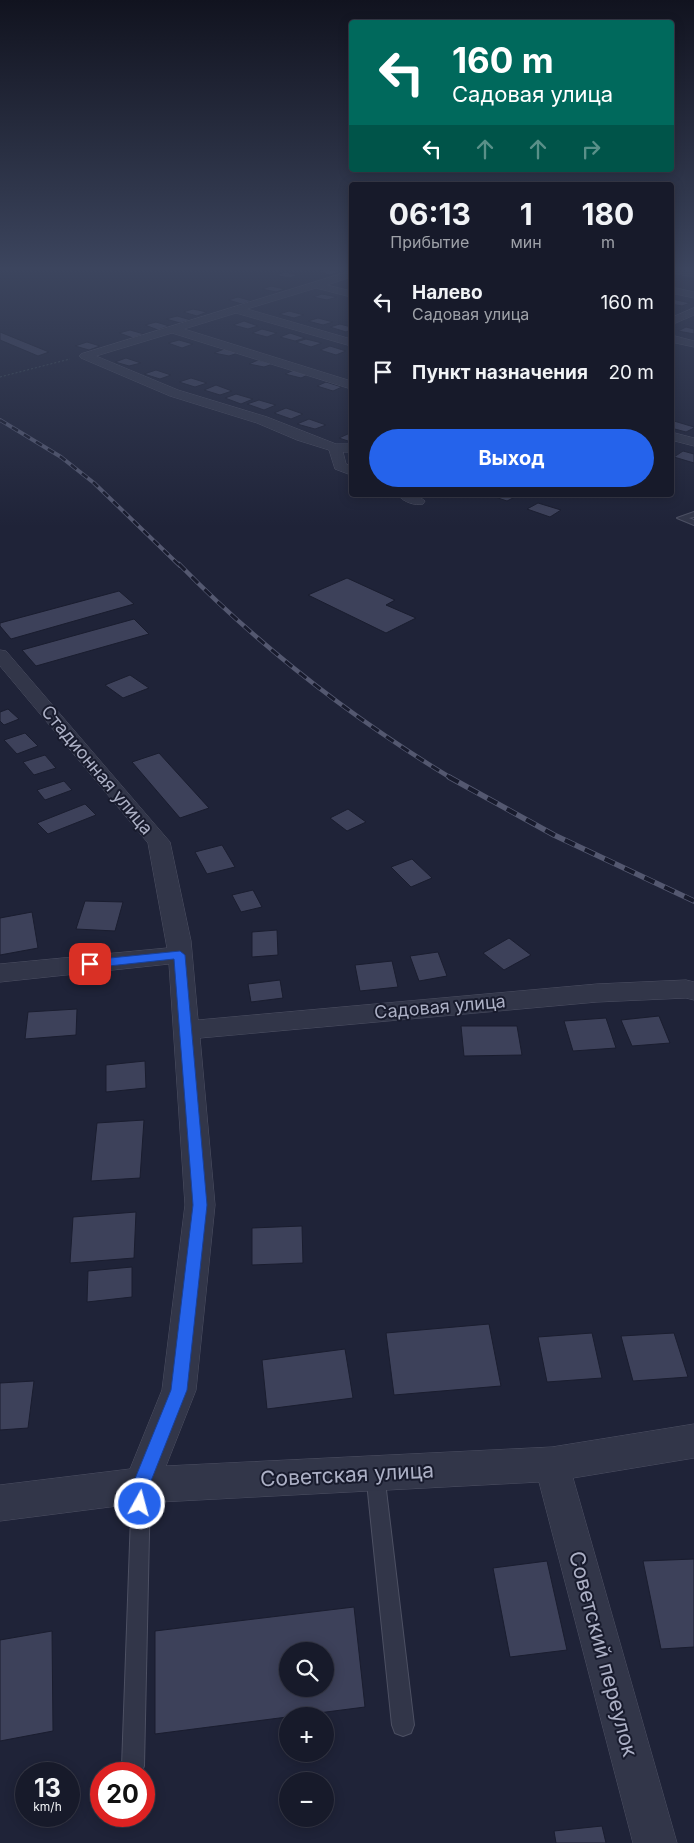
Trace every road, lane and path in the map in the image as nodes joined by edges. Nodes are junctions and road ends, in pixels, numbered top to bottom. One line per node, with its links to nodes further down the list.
1 (88, 355): 3 (street)
2 (259, 355): 5 (street)
3 (85, 356): 4 (path); 8 (street)
4 (0, 377)
5 (349, 385)
6 (674, 437): 7 (street)
7 (694, 442)
8 (336, 448): 9 (street); 10 (street)
9 (349, 448)
10 (349, 470)
11 (694, 514): 12 (lane)
12 (694, 523)
13 (0, 655): 14 (street, Стадионная улица)
14 (180, 955): 15 (street); 17 (street, Стадионная улица)
15 (0, 973)
16 (694, 991): 17 (street, Садовая улица)
17 (186, 1030): 21 (street, Стадионная улица)
18 (694, 1441): 19 (street, Советская улица)
19 (552, 1464): 20 (street, Советская улица); 25 (street, Советский переулок)
20 (375, 1473): 21 (street, Советская улица); 23 (lane)
21 (141, 1486): 22 (street, Советская улица); 24 (lane)
22 (0, 1503)
23 (403, 1725)
24 (133, 1762)
25 (655, 1843)

